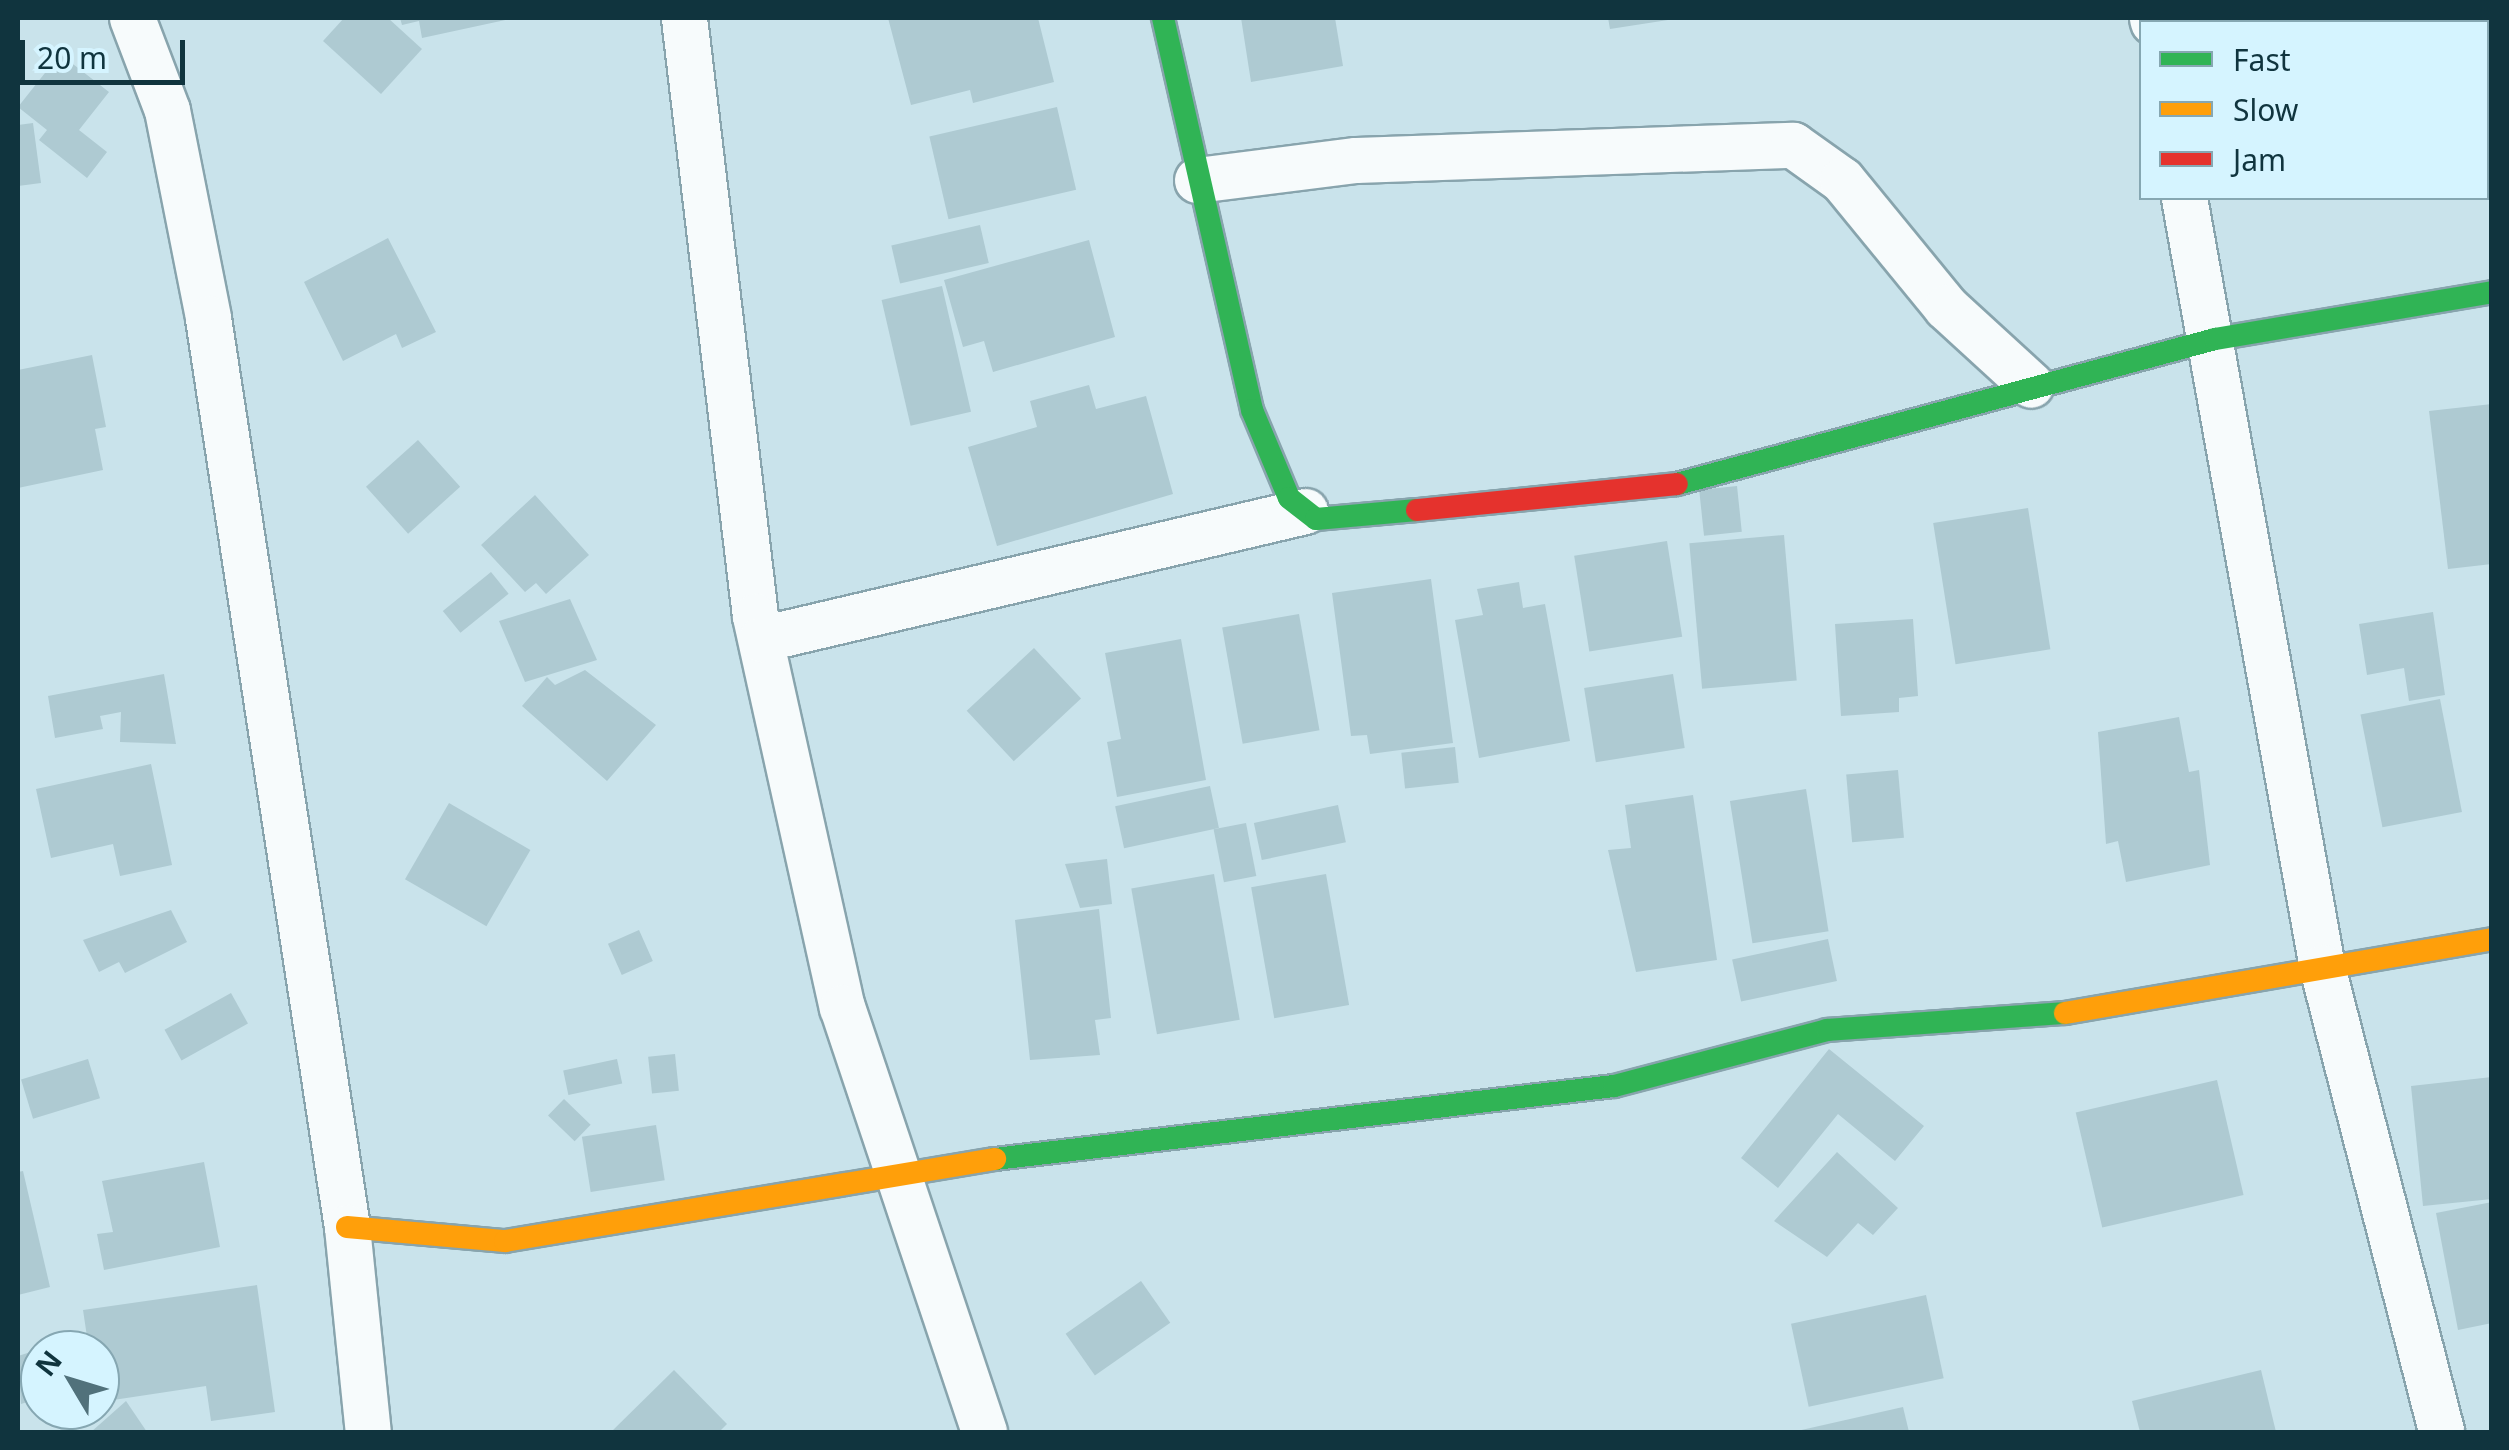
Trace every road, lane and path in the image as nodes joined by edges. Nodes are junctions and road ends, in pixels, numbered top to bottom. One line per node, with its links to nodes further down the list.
1 (132, 18): 16 (street)
2 (684, 18): 12 (street)
3 (1163, 18): 6 (street)
4 (2296, 18): 5 (street)
5 (2321, 20)
6 (1197, 180): 10 (street); 11 (street)
7 (2184, 200): 9 (street)
8 (2492, 292): 9 (street)
9 (2214, 340): 10 (street); 14 (street)
10 (2031, 385): 11 (street)
11 (1305, 511): 12 (street)
12 (761, 639): 15 (street)
13 (2492, 939): 14 (street)
14 (2322, 967): 15 (street); 19 (street)
15 (896, 1172): 16 (street); 18 (street)
16 (347, 1228): 17 (street)
17 (368, 1432)
18 (984, 1432)
19 (2440, 1432)

